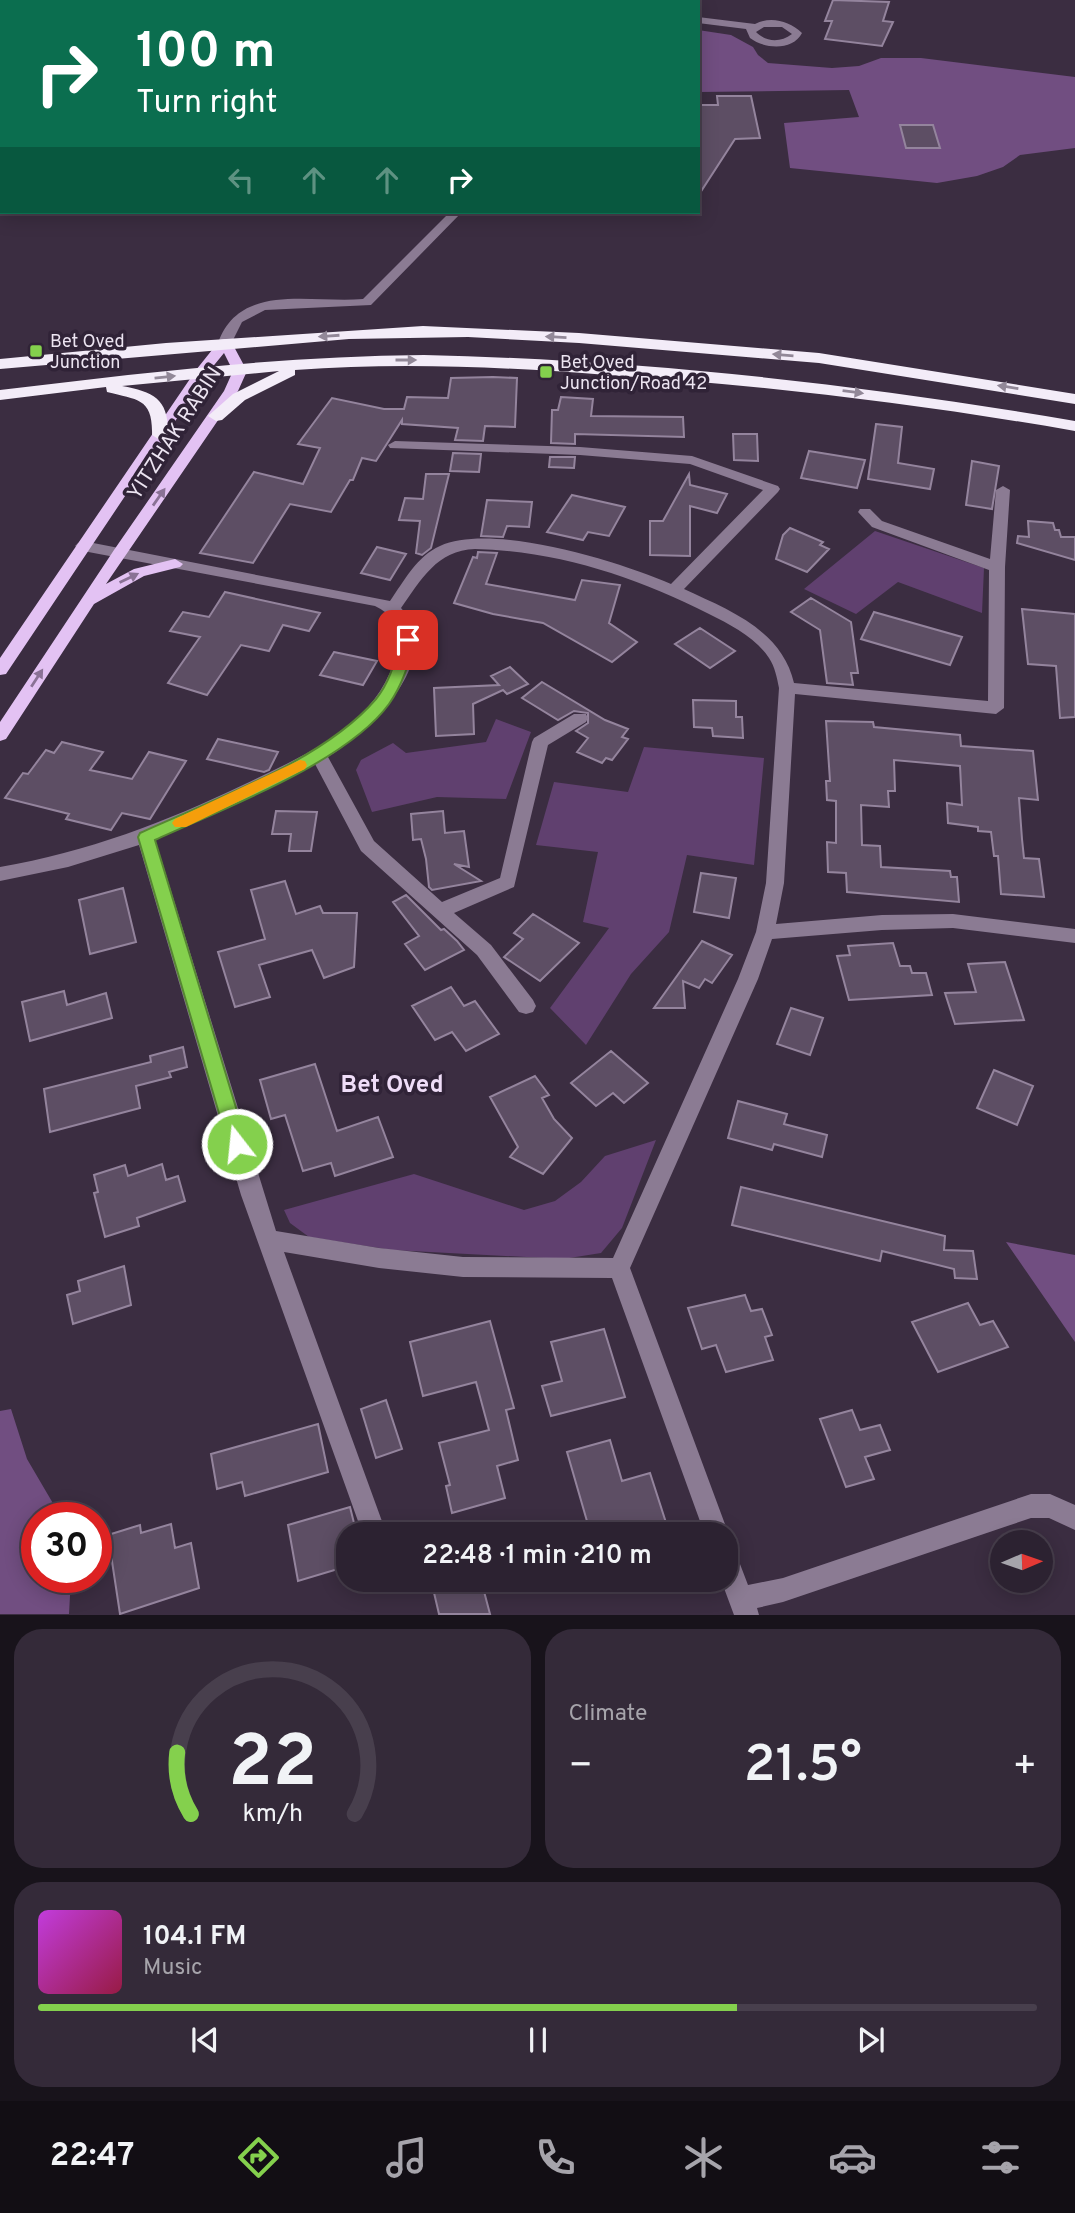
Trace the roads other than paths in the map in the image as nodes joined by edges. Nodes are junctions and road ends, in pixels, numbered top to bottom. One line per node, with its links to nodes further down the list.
1 (700, 20): 2 (street)
2 (754, 27)
3 (454, 214): 4 (street)
4 (225, 343): 5 (highway); 7 (main road, YITZHAK RABIN); 8 (main road, YITZHAK RABIN); 11 (highway, one-way to 4)
5 (0, 365)
6 (304, 366): 7 (highway); 12 (highway); 13 (highway, one-way to 13)
7 (240, 370): 8 (highway); 12 (main road, YITZHAK RABIN)
8 (201, 373): 9 (highway, one-way to 8); 14 (main road, YITZHAK RABIN)
9 (27, 392): 10 (highway); 14 (highway)
10 (0, 395)
11 (1075, 399)
12 (216, 416): 19 (main road, YITZHAK RABIN, one-way to 12)
13 (1075, 426)
14 (160, 435): 18 (main road, YITZHAK RABIN)
15 (394, 445): 22 (street)
16 (1003, 490): 21 (street)
17 (865, 512): 21 (street)
18 (83, 546): 19 (street); 25 (main road, YITZHAK RABIN)
19 (119, 553): 20 (street); 23 (main road, YITZHAK RABIN)
20 (175, 564): 23 (main road, one-way to 20); 24 (street)
21 (997, 567): 26 (street)
22 (674, 590): 24 (street); 26 (street)
23 (86, 602): 28 (main road, YITZHAK RABIN, one-way to 23)
24 (393, 608): 29 (street)
25 (0, 670)
26 (787, 688): 33 (street)
27 (580, 718): 32 (street)
28 (0, 735)
29 (319, 755): 30 (street); 32 (street)
30 (146, 837): 31 (street); 36 (street)
31 (0, 874)
32 (440, 911): 35 (street)
33 (765, 932): 34 (street); 37 (street)
34 (1075, 936)
35 (526, 1006)
36 (269, 1240): 37 (street); 39 (street)
37 (619, 1268): 40 (street)
38 (1075, 1518): 41 (street)
39 (370, 1522)
40 (712, 1522)
41 (744, 1607)

